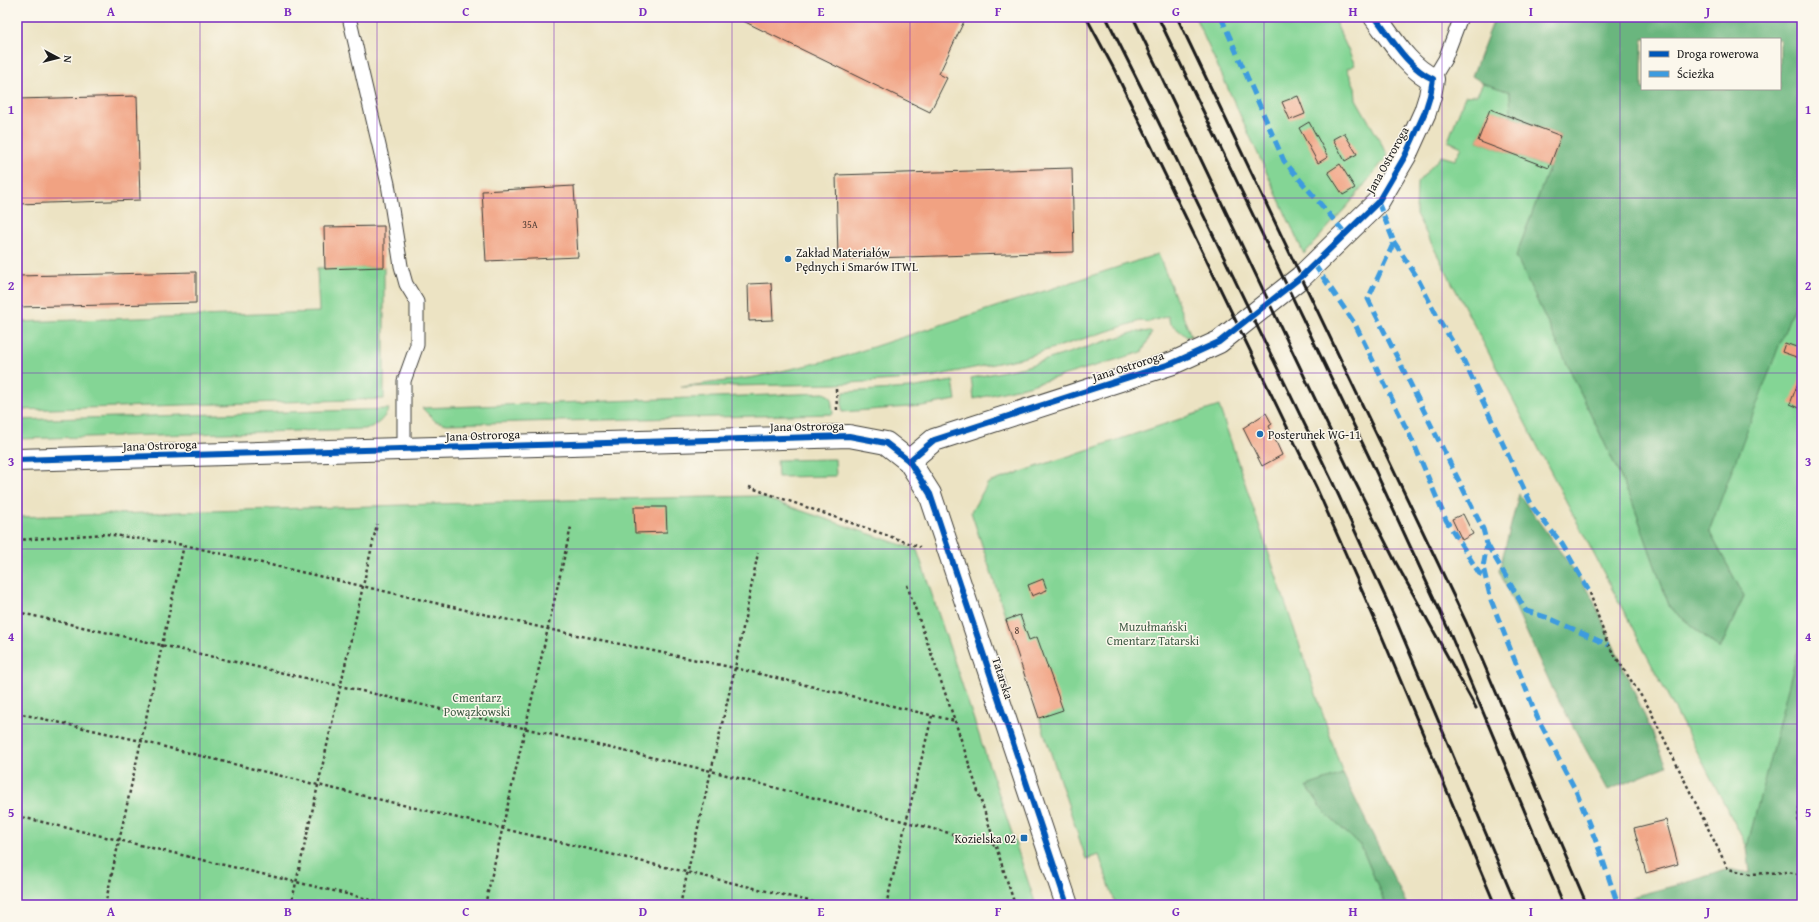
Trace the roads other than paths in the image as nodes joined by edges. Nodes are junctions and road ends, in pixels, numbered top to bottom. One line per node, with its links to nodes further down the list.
1 (349, 17): 5 (lane)
2 (1375, 17): 4 (street)
3 (1461, 17): 4 (lane, Jana Ostroroga)
4 (1433, 79): 7 (street, Jana Ostroroga)
5 (404, 448): 6 (street, Jana Ostroroga); 7 (street, Jana Ostroroga)
6 (17, 460)
7 (910, 461): 8 (street, Tatarska)
8 (1067, 905)

